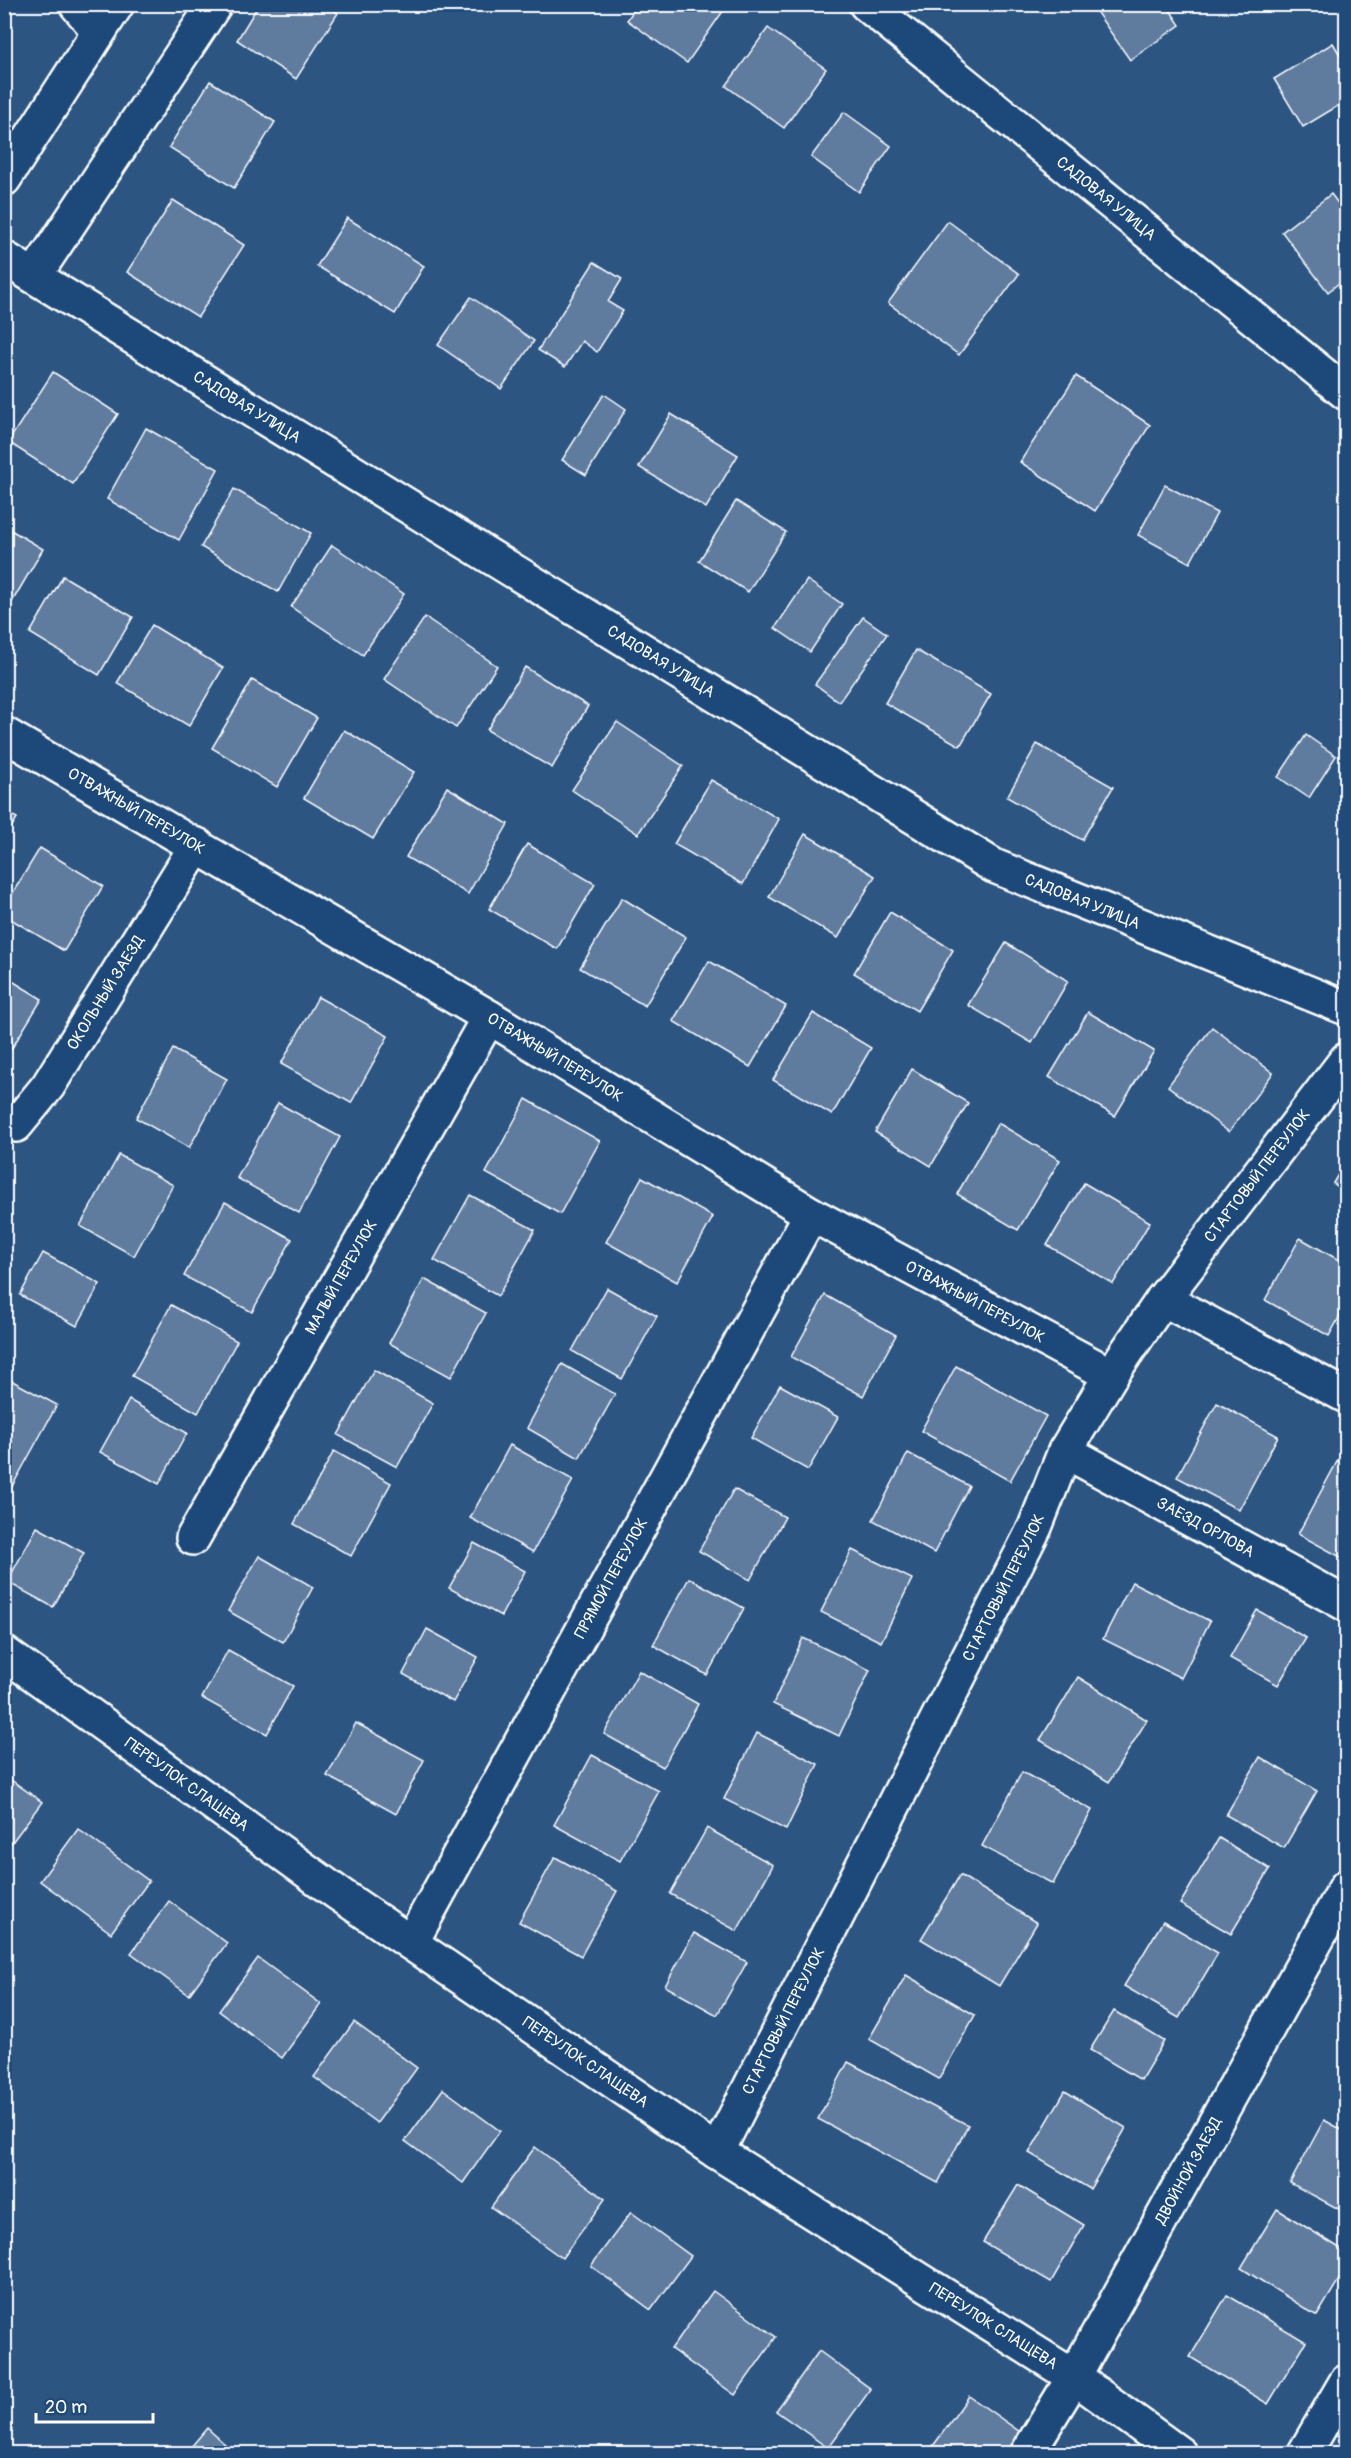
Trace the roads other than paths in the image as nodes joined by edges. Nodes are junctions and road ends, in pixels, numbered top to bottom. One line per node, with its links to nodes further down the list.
1 (76, 4): 4 (street)
2 (215, 4): 7 (street)
3 (866, 4): 8 (street, САДОВАЯ УЛИЦА)
4 (108, 18): 5 (street)
5 (4, 179)
6 (4, 258): 7 (street, САДОВАЯ УЛИЦА)
7 (35, 275): 11 (street, САДОВАЯ УЛИЦА)
8 (1347, 393)
9 (4, 734): 10 (street, ОТВАЖНЫЙ ПЕРЕУЛОК)
10 (197, 845): 12 (street, ОТВАЖНЫЙ ПЕРЕУЛОК); 14 (street, ОКОЛЬНЫЙ ЗАЕЗД)
11 (1347, 1008)
12 (489, 1017): 15 (street, ОТВАЖНЫЙ ПЕРЕУЛОК); 20 (street, МАЛЫЙ ПЕРЕУЛОК)
13 (1347, 1060): 16 (street, СТАРТОВЫЙ ПЕРЕУЛОК)
14 (4, 1123)
15 (811, 1214): 17 (street, ОТВАЖНЫЙ ПЕРЕУЛОК); 24 (street, ПРЯМОЙ ПЕРЕУЛОК)
16 (1163, 1299): 17 (street, СТАРТОВЫЙ ПЕРЕУЛОК); 18 (street)
17 (1111, 1375): 19 (street, СТАРТОВЫЙ ПЕРЕУЛОК)
18 (1347, 1396)
19 (1065, 1451): 21 (street, ЗАЕЗД ОРЛОВА); 25 (street, СТАРТОВЫЙ ПЕРЕУЛОК)
20 (193, 1538)
21 (1347, 1604)
22 (4, 1653): 24 (street, ПЕРЕУЛОК СЛАЩЕВА)
23 (1347, 1887): 26 (street, ДВОЙНОЙ ЗАЕЗД)
24 (411, 1943): 25 (street, ПЕРЕУЛОК СЛАЩЕВА)
25 (717, 2152): 26 (street, ПЕРЕУЛОК СЛАЩЕВА)
26 (1074, 2377): 28 (street, ДВОЙНОЙ ЗАЕЗД); 29 (street, ПЕРЕУЛОК СЛАЩЕВА)
27 (1347, 2382): 30 (street)
28 (1027, 2454)
29 (1180, 2454)
30 (1304, 2454)

